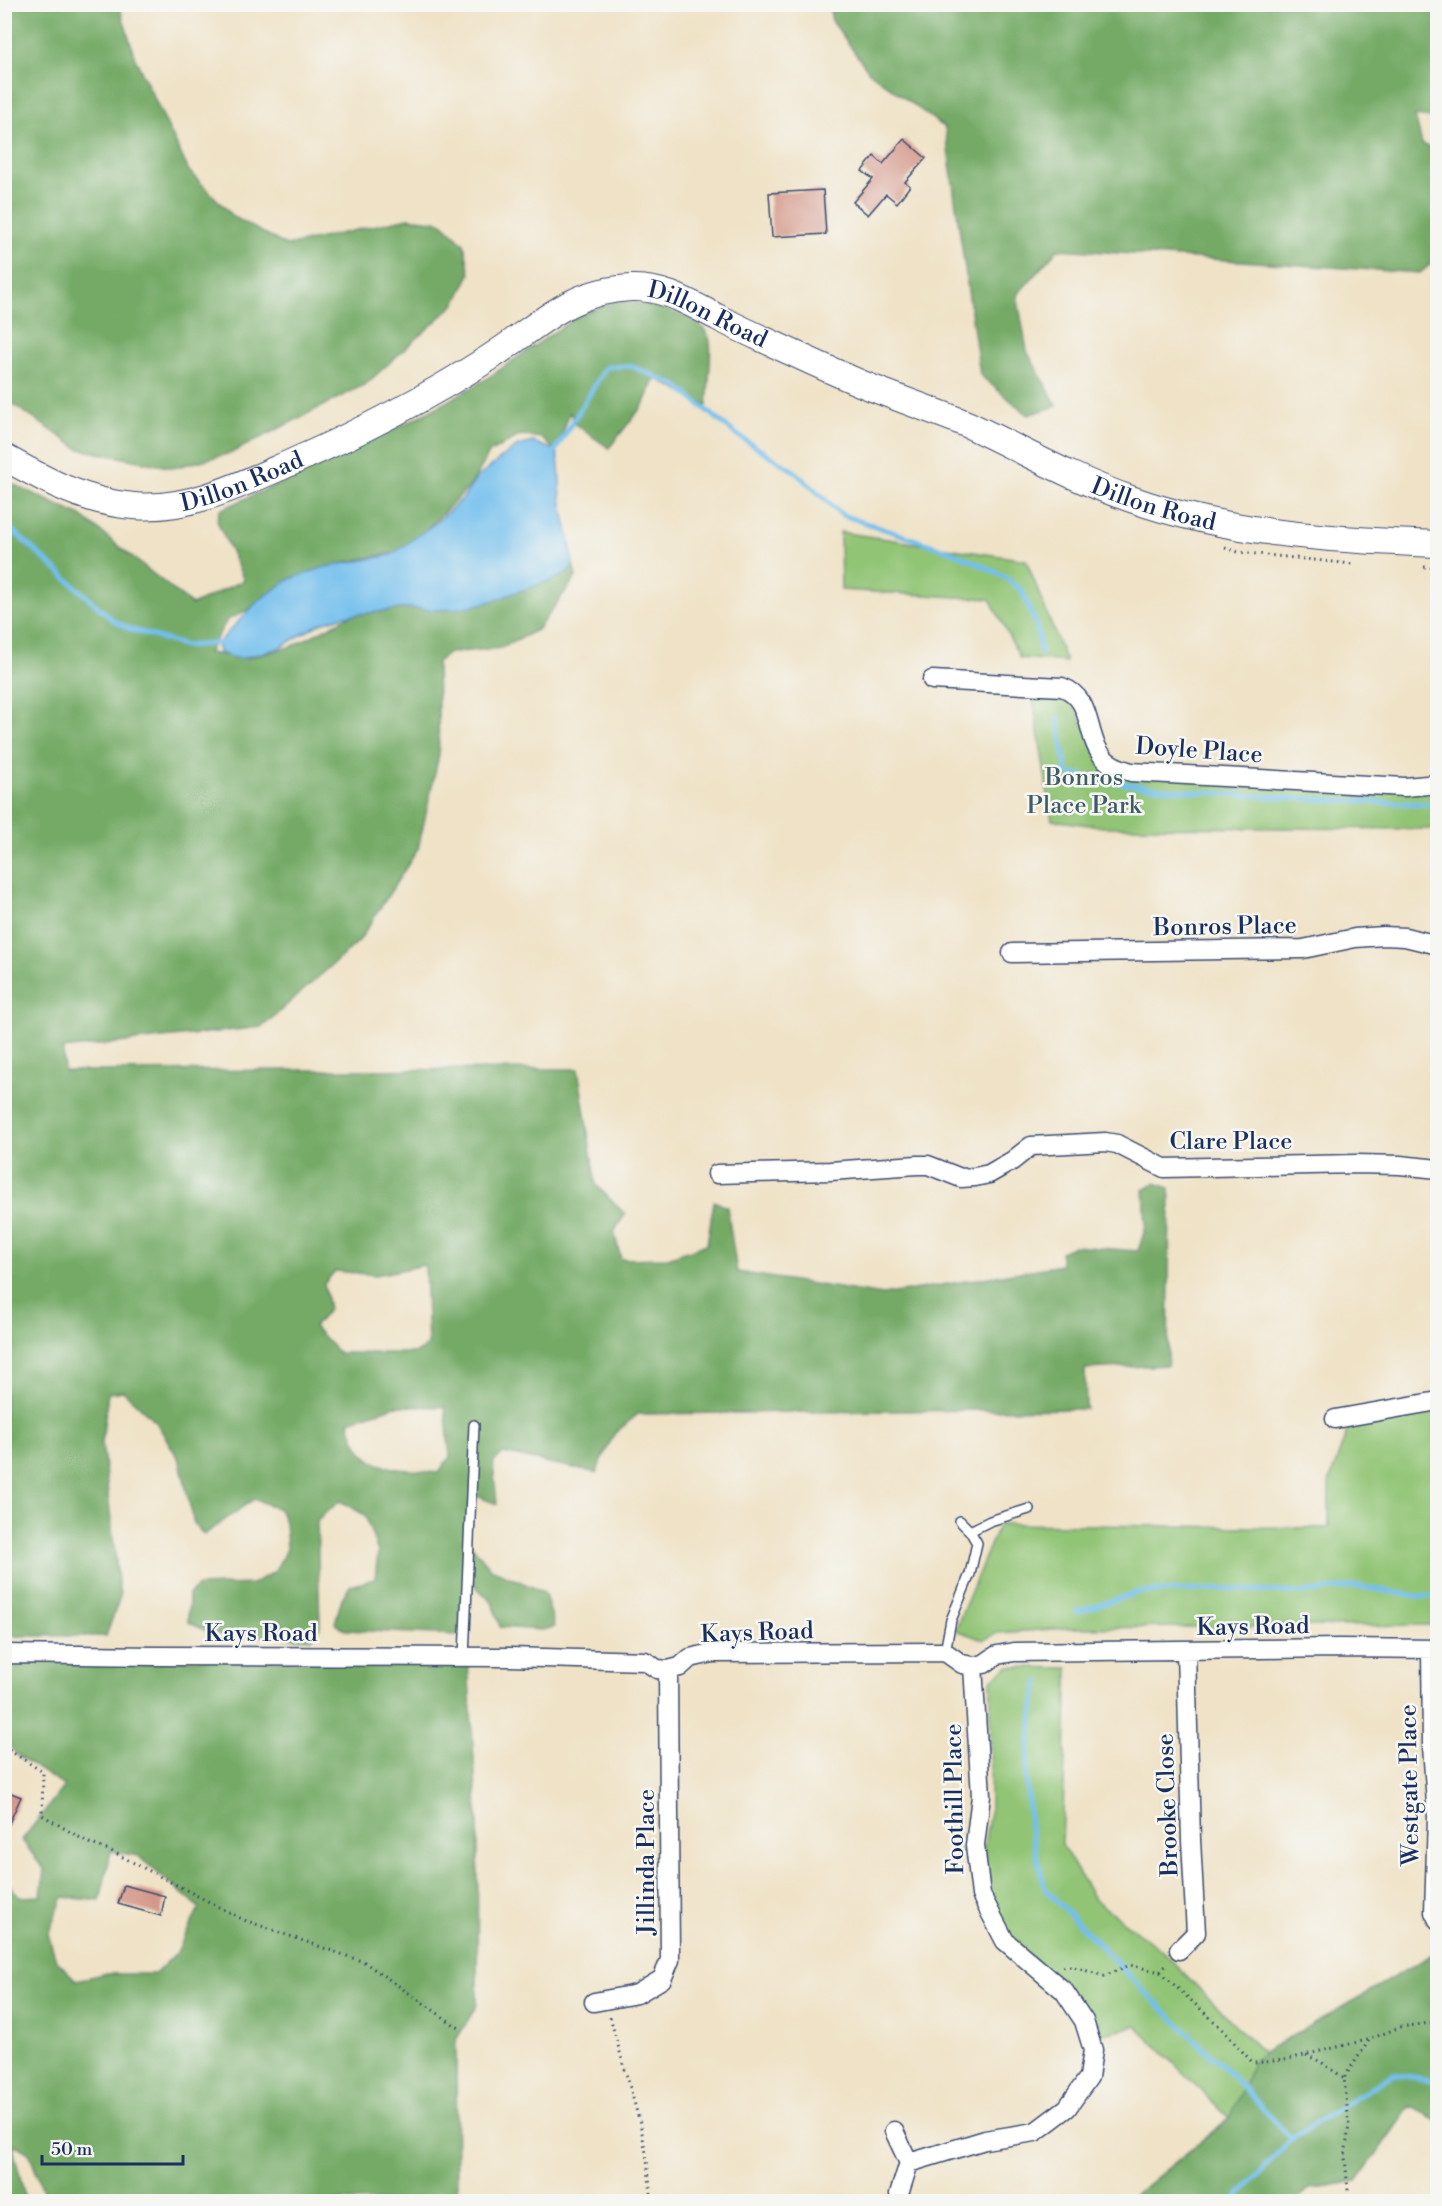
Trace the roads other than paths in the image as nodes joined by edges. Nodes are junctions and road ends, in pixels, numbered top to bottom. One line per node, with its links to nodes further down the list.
1 (4, 457): 2 (main road, Dillon Road)
2 (1437, 544)
3 (932, 680): 4 (street, Doyle Place)
4 (1437, 784)
5 (1437, 945): 6 (street, Bonros Place)
6 (1012, 953)
7 (1437, 1169): 8 (street, Clare Place)
8 (717, 1174)
9 (1437, 1401): 10 (street)
10 (1335, 1419)
11 (474, 1425): 19 (lane)
12 (1029, 1509): 14 (lane)
13 (960, 1521): 14 (lane)
14 (970, 1531): 17 (lane)
15 (1434, 1649): 16 (street, Kays Road); 22 (street, Westgate Place)
16 (1186, 1651): 20 (street, Kays Road); 23 (street, Brooke Close)
17 (945, 1652): 20 (street, Kays Road); 21 (street, Kays Road)
18 (4, 1654): 19 (street, Kays Road)
19 (464, 1658): 21 (street, Kays Road)
20 (973, 1666): 26 (street, Foothill Place)
21 (668, 1670): 24 (street, Jillinda Place)
22 (1437, 1920)
23 (1179, 1950)
24 (600, 2001)
25 (894, 2131): 26 (street)
26 (909, 2163): 27 (street)
27 (899, 2194)

